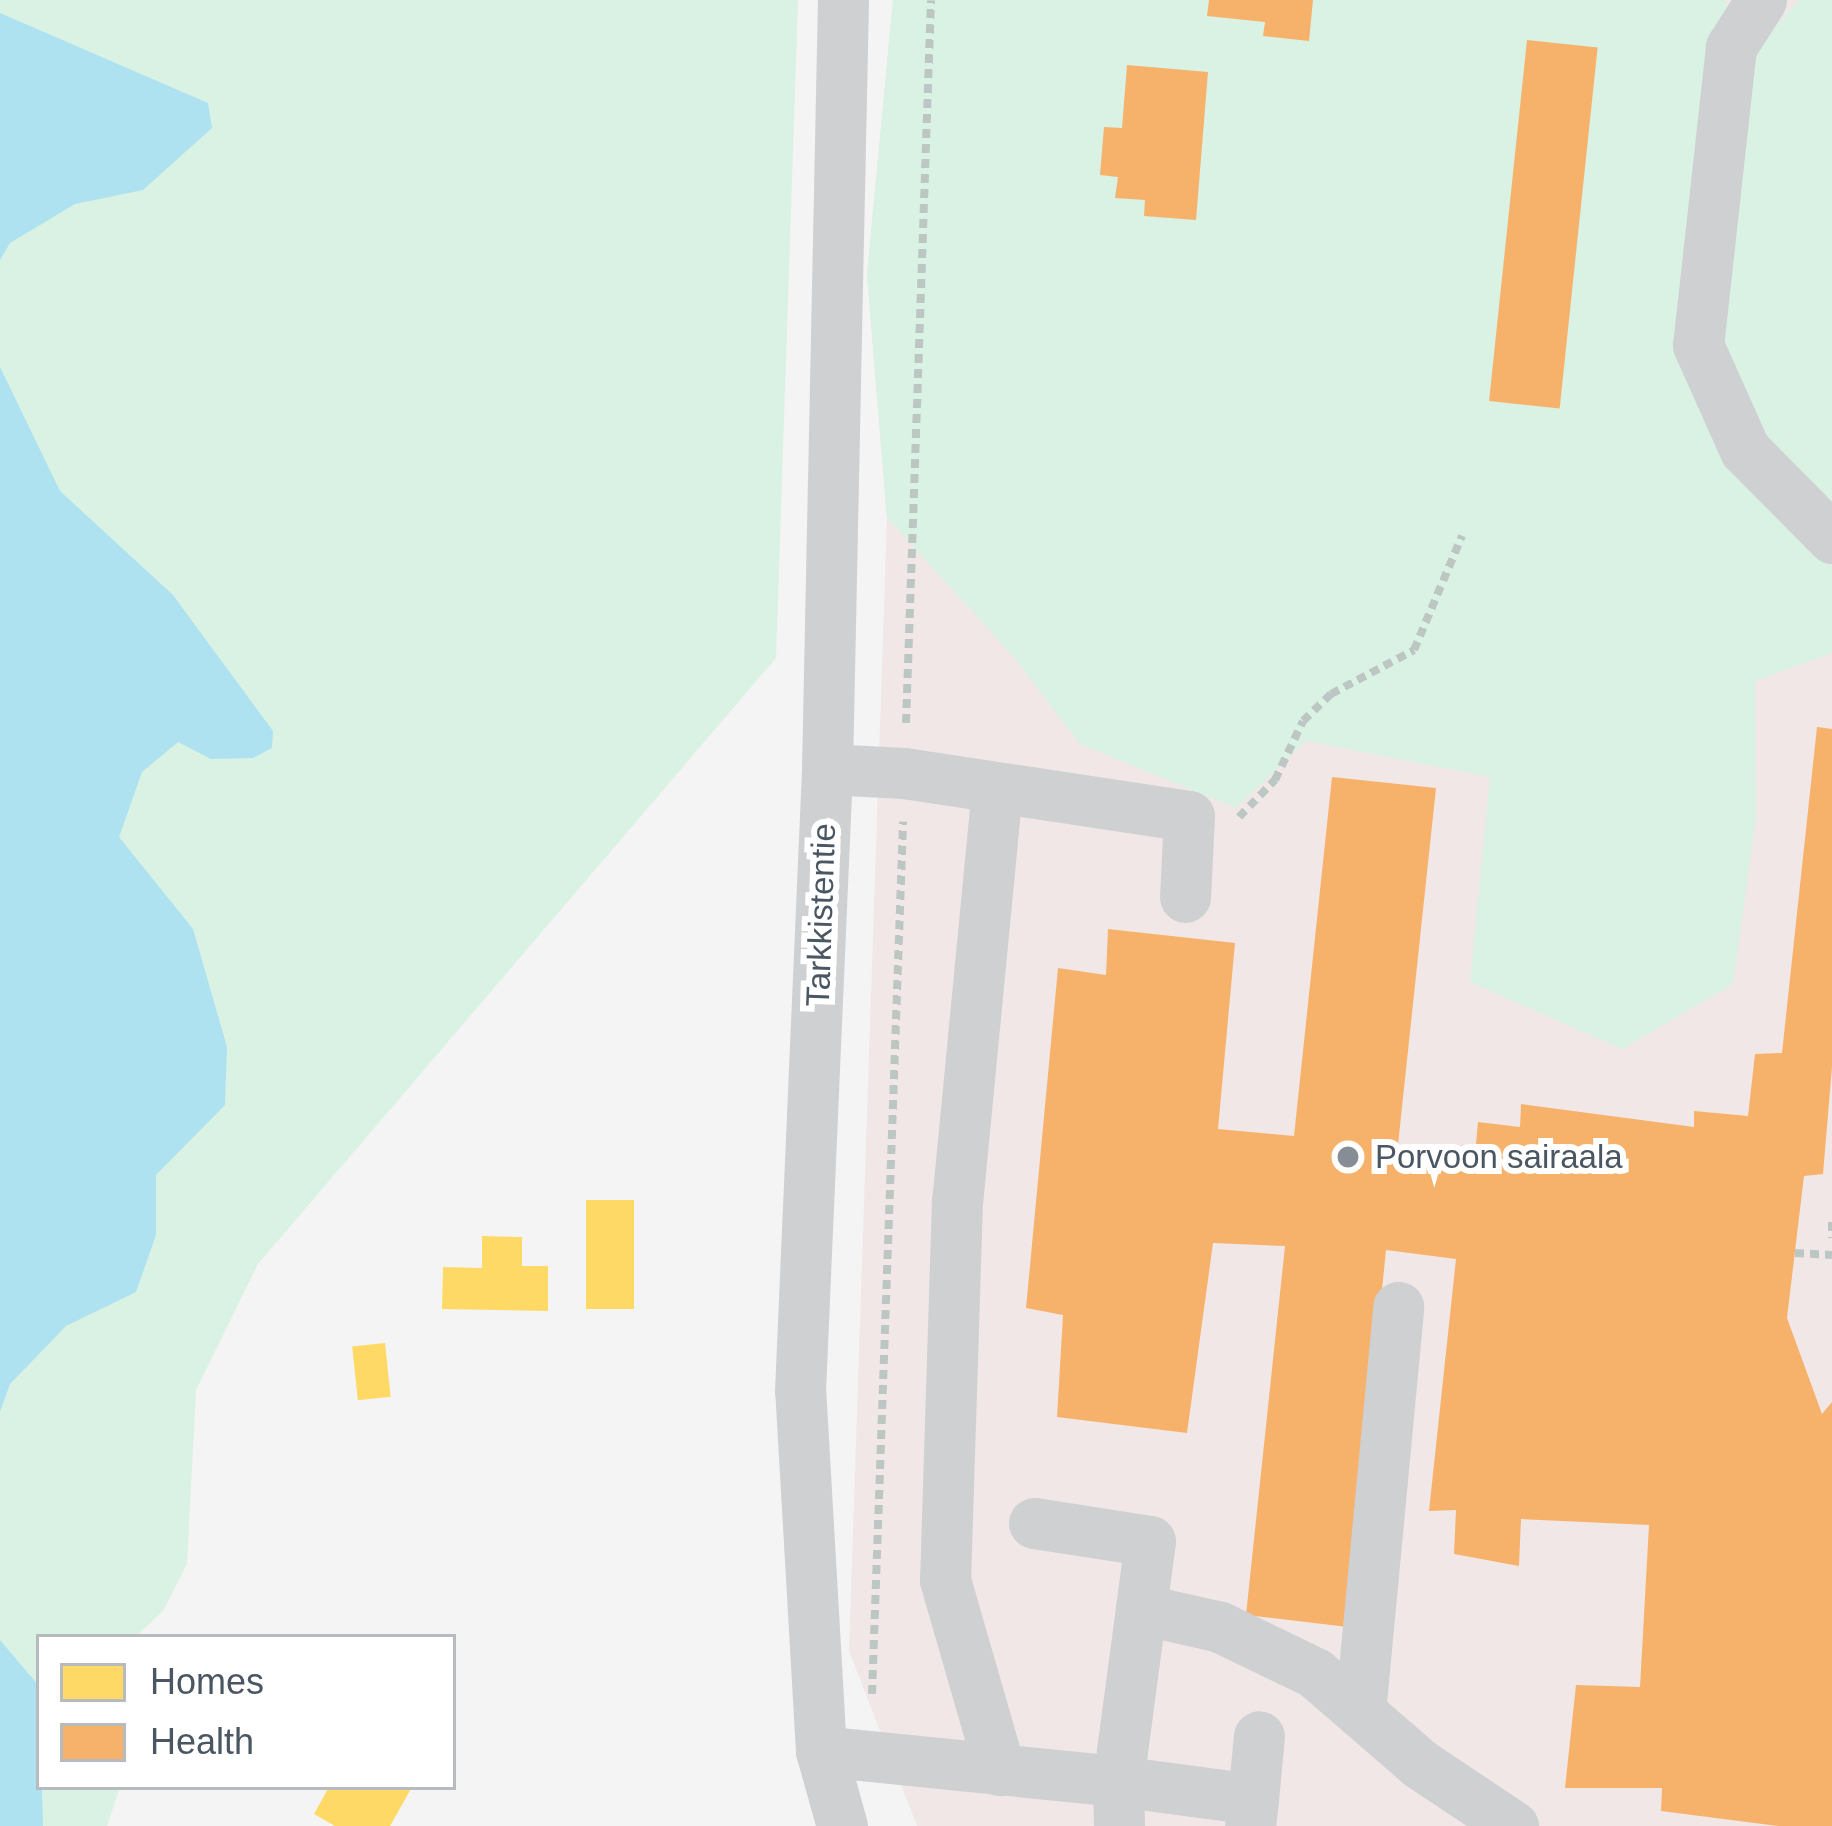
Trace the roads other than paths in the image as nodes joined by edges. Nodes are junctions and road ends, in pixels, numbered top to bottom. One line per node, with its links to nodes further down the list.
1 (843, 0): 4 (street, Tarkkistentie)
2 (1761, 0): 3 (street)
3 (1832, 538)
4 (827, 770): 5 (street); 12 (street, Tarkkistentie)
5 (997, 788): 6 (street); 13 (street)
6 (1185, 897)
7 (1398, 1307): 10 (street)
8 (1034, 1523): 9 (street)
9 (1141, 1609): 10 (street); 14 (street)
10 (1360, 1712): 17 (street)
11 (1259, 1736): 15 (street)
12 (821, 1750): 13 (street); 16 (street, Tarkkistentie)
13 (1000, 1770): 14 (street)
14 (1119, 1804): 15 (street)
15 (1252, 1813)
16 (842, 1826)
17 (1513, 1826)

